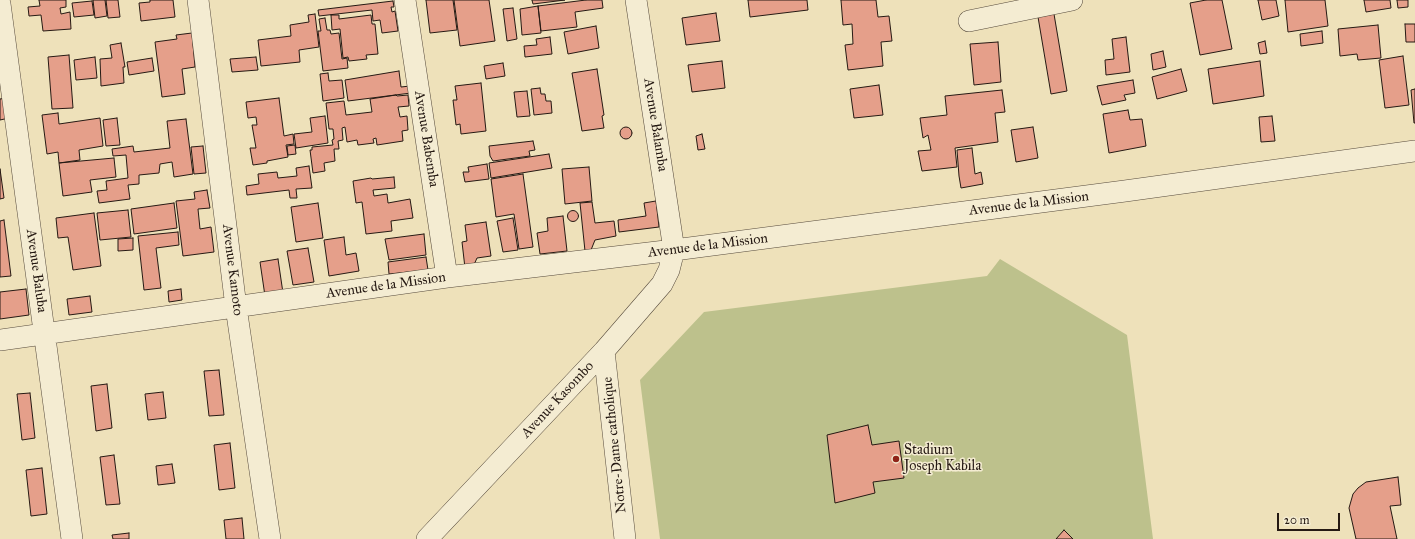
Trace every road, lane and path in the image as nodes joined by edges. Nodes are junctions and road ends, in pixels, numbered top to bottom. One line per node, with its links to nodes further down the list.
1 (198, 0): 10 (street, Avenue Kamoto)
2 (405, 0): 9 (street, Avenue Babemba)
3 (636, 0): 8 (street, Avenue Balamba)
4 (1072, 0): 6 (street)
5 (0, 4): 11 (street, Avenue Baluba)
6 (969, 21)
7 (1415, 151): 8 (street, Avenue de la Mission)
8 (674, 250): 9 (street, Avenue de la Mission); 13 (street, Avenue Kasombo)
9 (447, 278): 10 (street, Avenue de la Mission)
10 (236, 307): 11 (street, Avenue de la Mission); 15 (street, Avenue Kamoto)
11 (45, 334): 12 (street, Avenue de la Mission); 14 (street, Avenue Baluba)
12 (0, 340)
13 (604, 351): 16 (street, Avenue Kasombo); 17 (street, Notre-Dame catholique)
14 (72, 539)
15 (270, 539)
16 (426, 539)
17 (625, 539)

